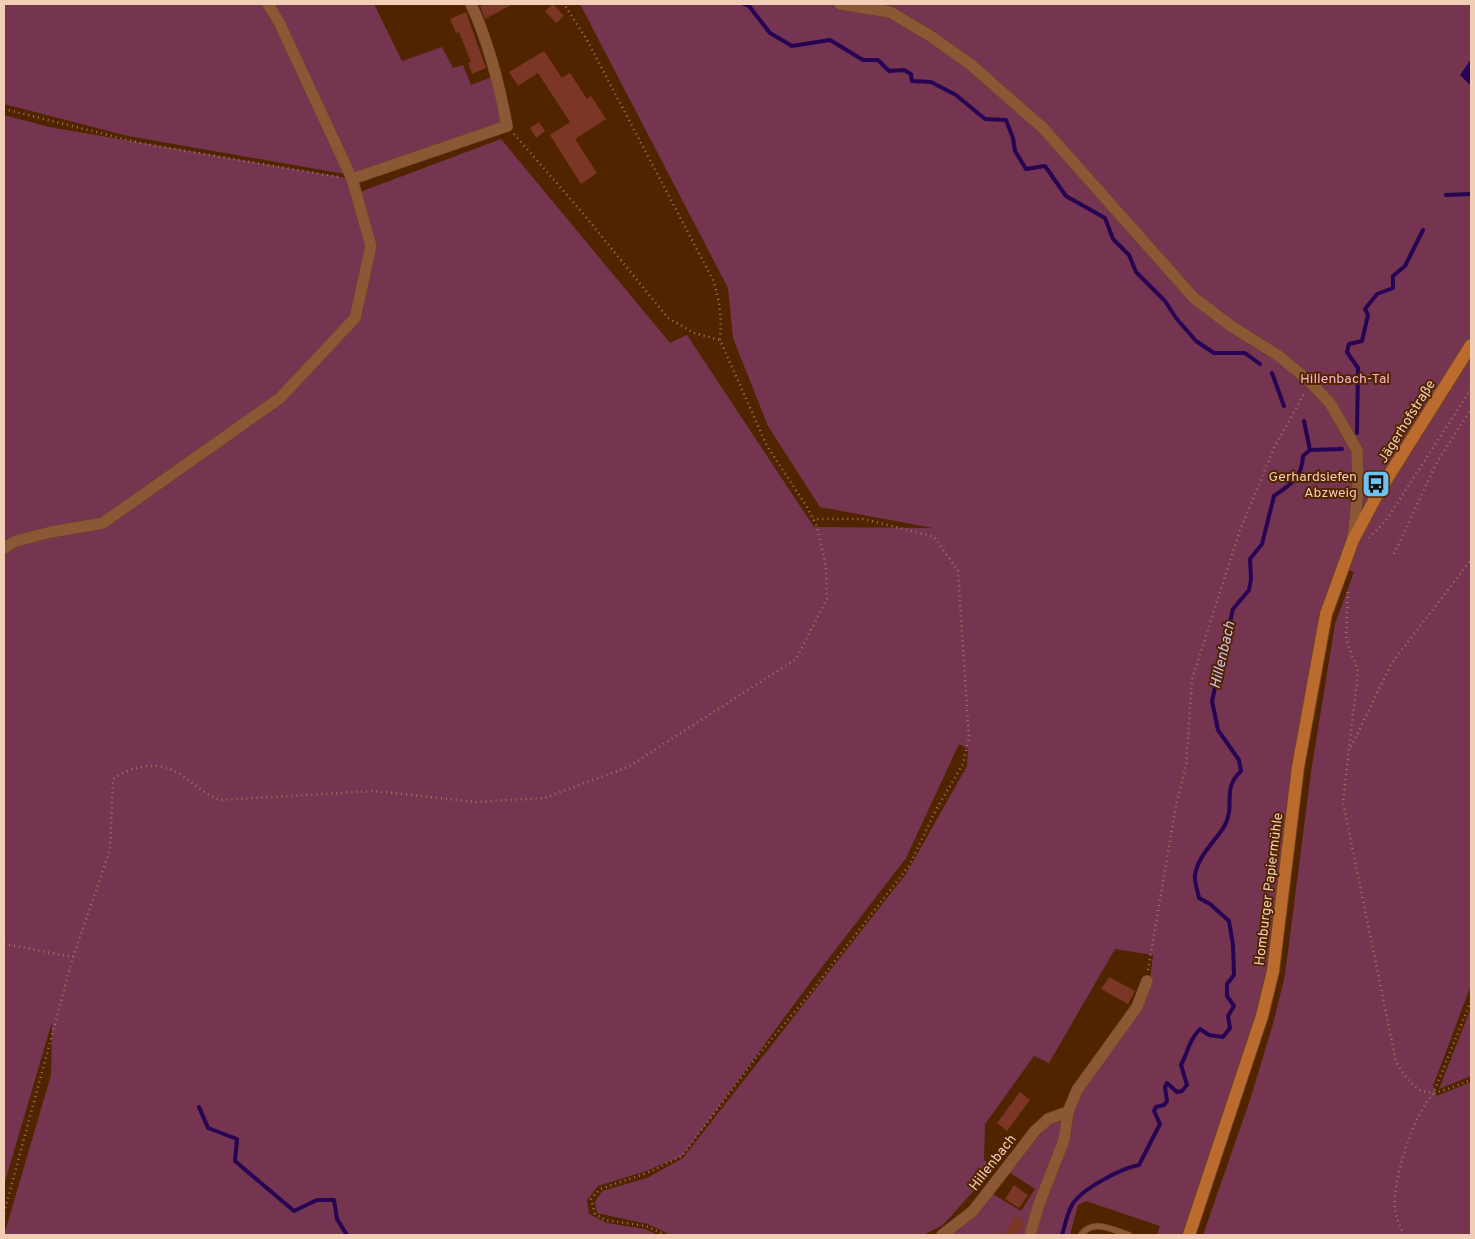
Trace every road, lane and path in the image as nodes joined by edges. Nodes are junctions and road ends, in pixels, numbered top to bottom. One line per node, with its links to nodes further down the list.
1 (268, 4): 7 (street)
2 (471, 4): 6 (street)
3 (564, 4): 8 (path)
4 (840, 4): 10 (street)
5 (4, 109): 7 (path)
6 (507, 126): 7 (street); 8 (path)
7 (352, 179): 16 (street)
8 (720, 340): 13 (path)
9 (1471, 345): 14 (main road, Jägerhofstraße)
10 (1309, 381): 14 (street); 23 (path)
11 (1471, 389): 15 (path)
12 (1471, 408): 17 (path)
13 (814, 519): 22 (path); 29 (path)
14 (1353, 540): 34 (main road, Homburger Papiermühle)
15 (1367, 541)
16 (4, 548)
17 (1394, 554)
18 (1471, 560): 20 (path)
19 (1349, 588): 20 (path)
20 (1349, 750): 26 (path)
21 (4, 944): 22 (path)
22 (73, 957): 28 (path)
23 (1147, 981): 27 (street)
24 (1471, 1001): 26 (path)
25 (1471, 1080): 26 (path)
26 (1433, 1094): 35 (path)
27 (1068, 1112): 30 (street, Hillenbach); 31 (street)
28 (4, 1213)
29 (666, 1235)
30 (942, 1235)
31 (1030, 1235)
32 (1081, 1235): 33 (lane)
33 (1129, 1235)
34 (1189, 1235)
35 (1404, 1235)

